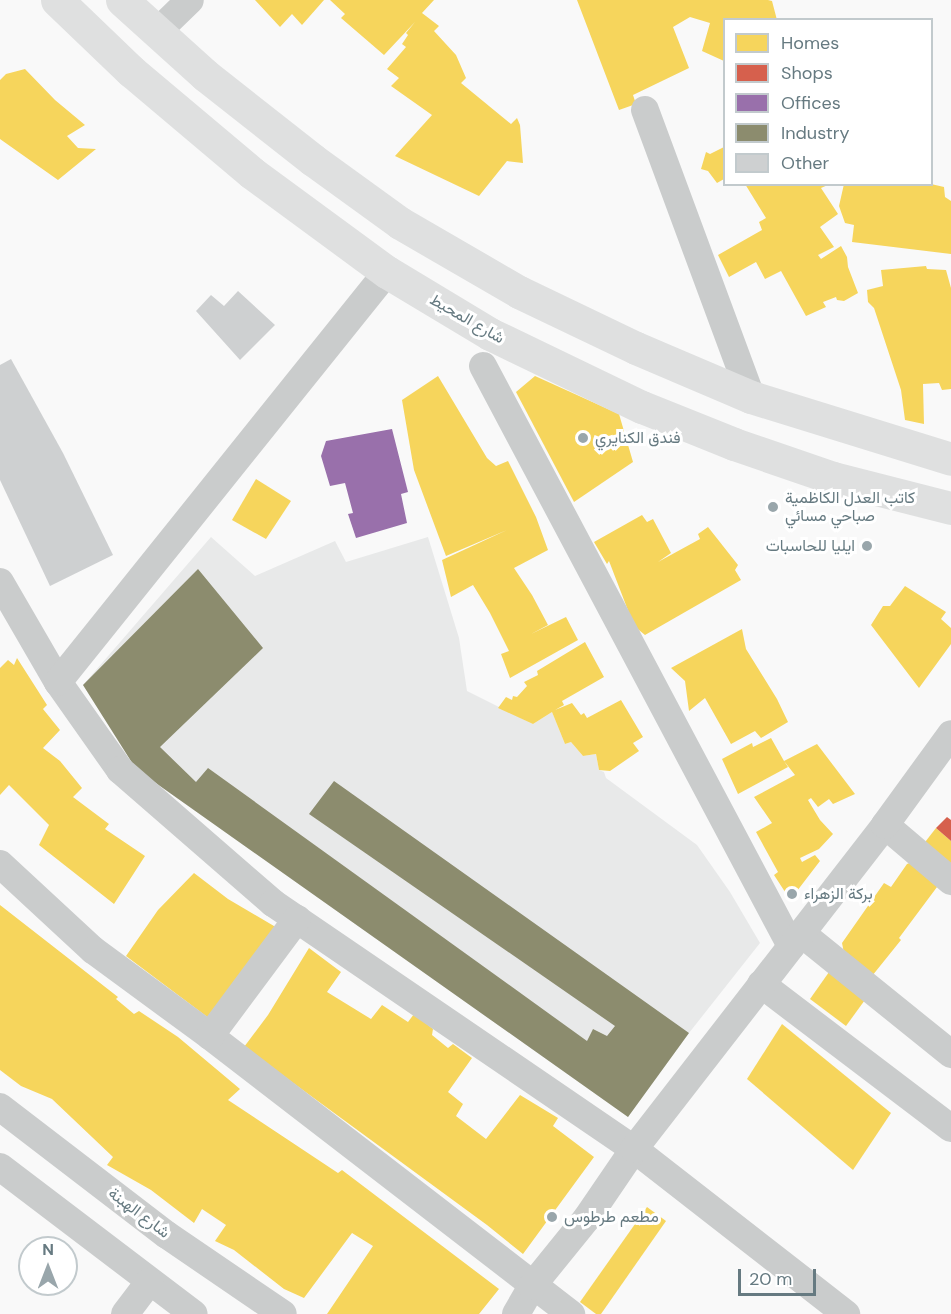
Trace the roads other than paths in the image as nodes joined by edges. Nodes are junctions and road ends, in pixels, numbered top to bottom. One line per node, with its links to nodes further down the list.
1 (57, 0): 6 (main road, شارع المحيط)
2 (122, 0): 4 (main road)
3 (190, 0): 4 (street)
4 (156, 33): 8 (main road)
5 (645, 110): 8 (street)
6 (387, 272): 10 (main road, شارع المحيط); 12 (street)
7 (483, 366): 18 (street)
8 (751, 397): 9 (main road)
9 (951, 459)
10 (951, 508)
11 (0, 582): 12 (street)
12 (58, 682): 17 (street)
13 (951, 734): 14 (street)
14 (885, 825): 16 (street); 18 (street)
15 (0, 864): 20 (street)
16 (951, 881)
17 (297, 919): 20 (street); 24 (street)
18 (796, 940): 19 (street); 21 (street)
19 (761, 984): 23 (street); 24 (street)
20 (210, 1036): 27 (street)
21 (951, 1054)
22 (0, 1107): 30 (street, شارع الهبنة)
23 (951, 1128)
24 (634, 1149): 27 (street); 33 (street)
25 (0, 1167): 26 (street)
26 (149, 1282): 28 (street); 29 (street)
27 (532, 1286): 31 (street); 32 (street)
28 (125, 1314)
29 (194, 1314)
30 (283, 1314)
31 (516, 1314)
32 (571, 1314)
33 (846, 1314)

